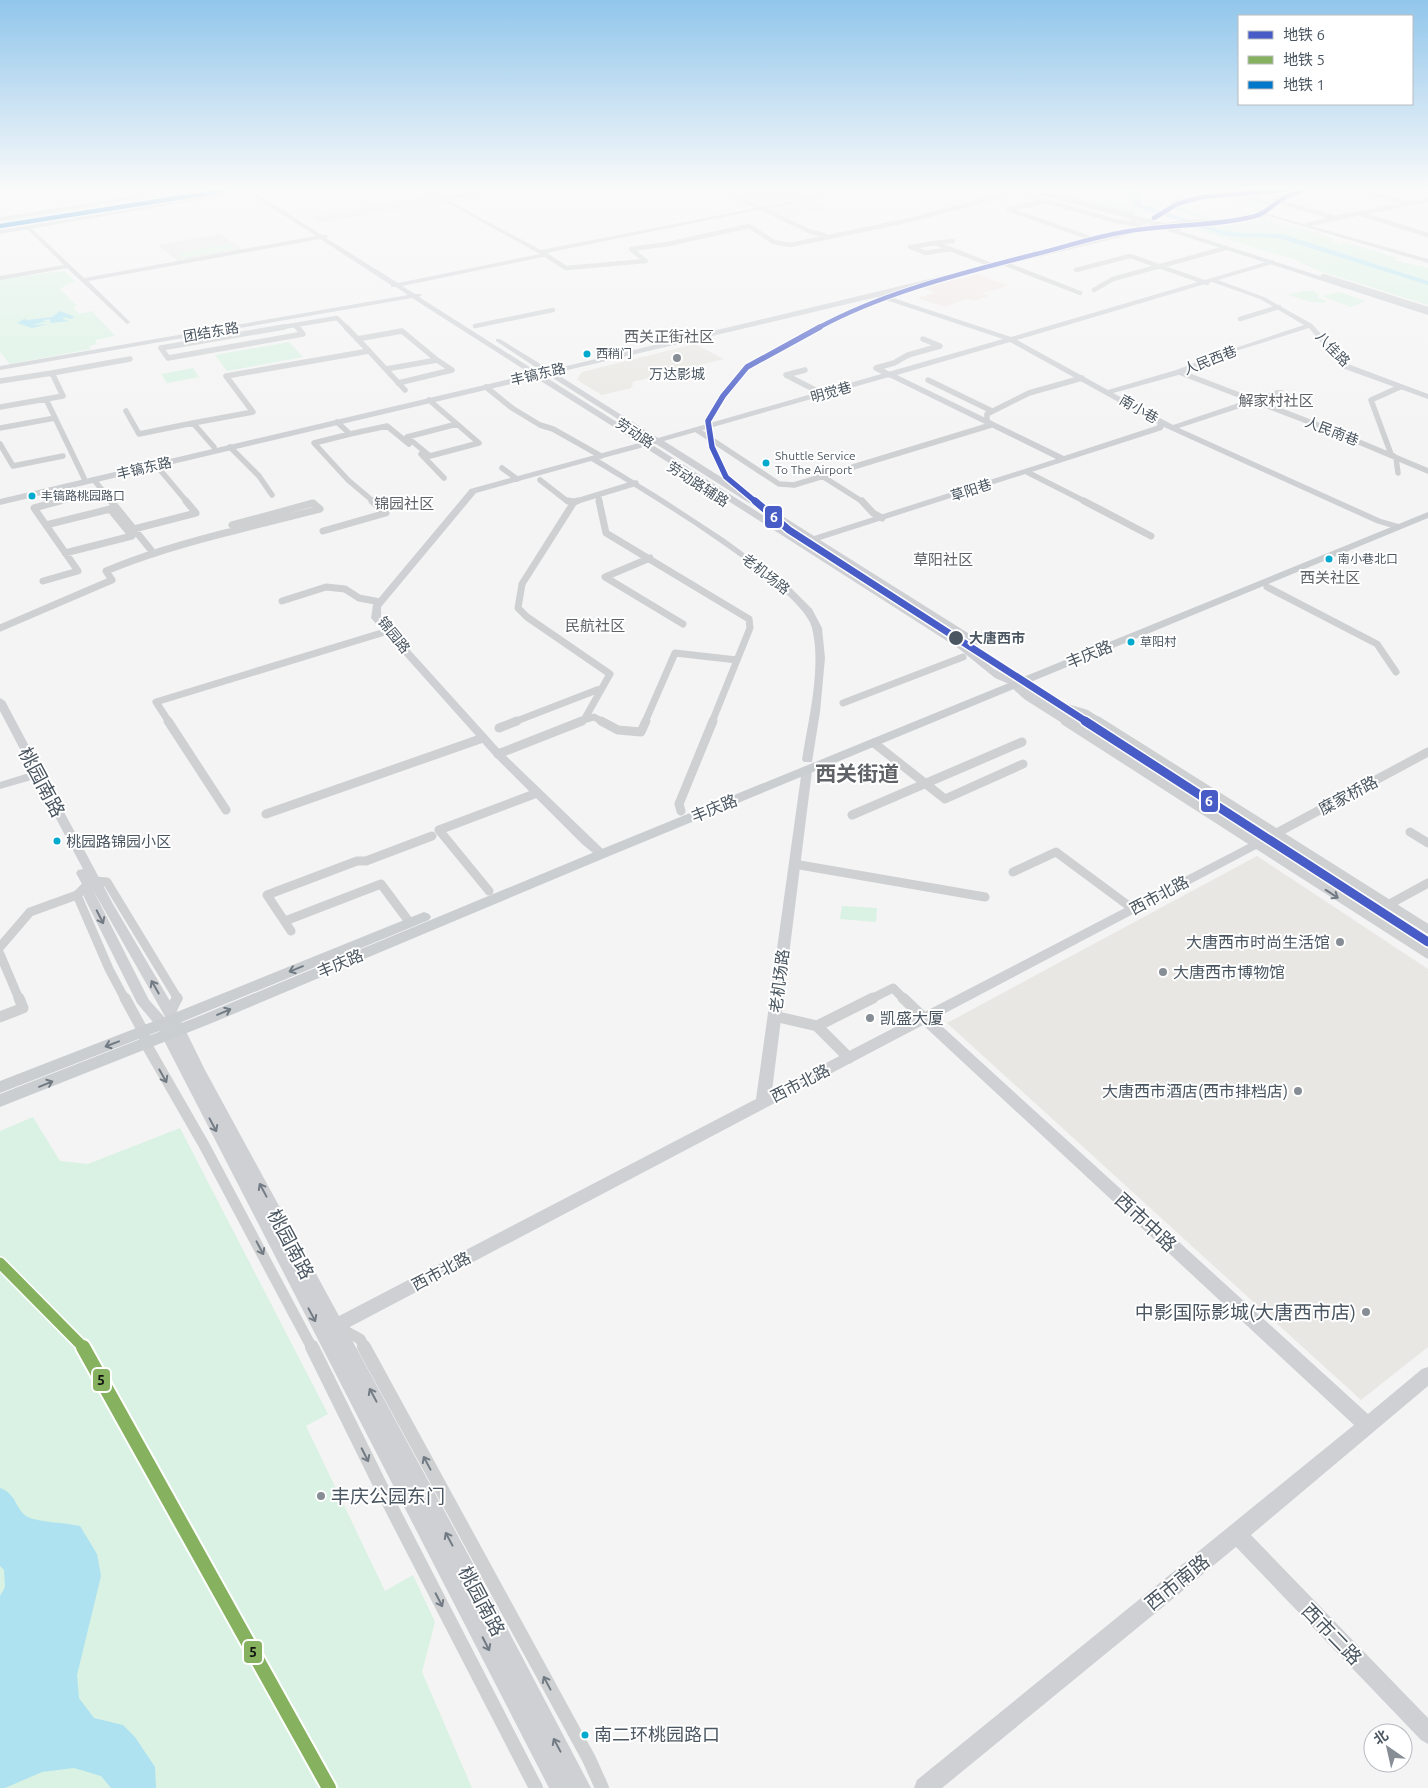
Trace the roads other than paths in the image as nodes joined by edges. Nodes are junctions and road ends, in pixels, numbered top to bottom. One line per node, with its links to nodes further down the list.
1 (25, 273): 14 (street)
2 (75, 273): 15 (street)
3 (119, 273): 15 (street)
4 (381, 273): 17 (street, 劳动路)
5 (451, 273): 17 (street)
6 (950, 273): 39 (street, 丰镐东路)
7 (962, 273): 20 (street, 丰镐东路)
8 (1030, 273): 19 (street)
9 (1131, 273): 18 (street)
10 (1181, 273): 16 (street)
11 (1237, 273): 16 (street)
12 (1306, 273): 24 (main road)
13 (1315, 273): 24 (main road)
14 (0, 278)
15 (82, 280): 26 (street)
16 (1210, 282): 22 (street, 八佳路); 32 (street)
17 (399, 285): 21 (street, 劳动路)
18 (1094, 290)
19 (1080, 293)
20 (877, 295): 32 (street, 南小巷); 39 (street, 丰镐东路)
21 (416, 296): 29 (street, 劳动路辅路); 36 (street, 团结东路); 39 (street, 劳动路)
22 (1279, 307): 25 (street); 28 (street, 八佳路)
23 (553, 310): 29 (street)
24 (1428, 312)
25 (1240, 319)
26 (126, 322)
27 (295, 325): 27 (street); 31 (street)
28 (1310, 325): 40 (street, 人民西巷); 48 (street, 八佳路)
29 (475, 326): 39 (street, 劳动路辅路)
30 (922, 338): 42 (street)
31 (357, 339): 33 (street); 35 (street)
32 (1012, 340): 42 (street, 明觉巷); 43 (street, 南小巷)
33 (369, 351): 37 (street); 62 (street)
34 (130, 360): 41 (street)
35 (437, 360): 37 (street); 46 (street)
36 (0, 367)
37 (386, 369): 46 (street)
38 (805, 370): 52 (street)
39 (538, 372): 47 (street, 丰镐东路); 70 (street, 劳动路); 70 (street, 劳动路辅路); 72 (street, 丰镐东路)
40 (1179, 372): 50 (street, 人民西巷); 56 (street, 人民南巷)
41 (52, 373): 45 (street); 54 (street)
42 (890, 375): 52 (street, 明觉巷); 65 (street)
43 (1082, 378): 50 (street, 南小巷); 59 (street)
44 (928, 380): 59 (street)
45 (0, 381)
46 (398, 383): 49 (street)
47 (486, 387): 55 (street, 丰镐东路); 75 (street)
48 (1400, 387): 53 (street, 八佳路); 76 (street)
49 (405, 390)
50 (1108, 392): 63 (street, 南小巷)
51 (1280, 392): 56 (street)
52 (822, 394): 68 (street, 明觉巷)
53 (1428, 397)
54 (46, 399): 57 (street); 60 (street)
55 (429, 400): 61 (street, 丰镐东路); 64 (street)
56 (1251, 401): 66 (street); 76 (street, 人民南巷)
57 (0, 407)
58 (126, 411): 62 (street)
59 (992, 411): 65 (street)
60 (55, 418): 67 (street); 84 (street)
61 (337, 422): 69 (street); 73 (street, 丰镐东路)
62 (193, 423): 72 (street)
63 (1162, 423): 66 (street, 南小巷); 77 (street, 草阳巷)
64 (457, 424): 64 (street)
65 (991, 425): 77 (street); 83 (street)
66 (1174, 427): 100 (street, 南小巷)
67 (0, 428)
68 (697, 430): 70 (street, 明觉巷); 83 (street)
69 (350, 434): 85 (street); 103 (street)
70 (648, 443): 75 (street, 锦园路); 105 (street, 劳动路); 105 (street, 劳动路辅路); 116 (street, 劳动路辅路)
71 (0, 444): 74 (street)
72 (214, 447): 84 (street, 丰镐东路)
73 (230, 447): 78 (street, 丰镐东路); 91 (street)
74 (63, 456)
75 (597, 457): 86 (street, 锦园路); 89 (street, 老机场路)
76 (1396, 458): 80 (street, 人民南巷); 82 (street)
77 (1063, 459): 81 (street, 草阳巷)
78 (156, 465): 87 (street, 丰镐东路); 101 (street)
79 (502, 468): 86 (street)
80 (1428, 471)
81 (1027, 472): 98 (street, 草阳巷); 104 (street)
82 (1398, 473)
83 (822, 476): 98 (street)
84 (84, 478): 93 (street, 丰镐东路)
85 (444, 478)
86 (517, 479): 112 (street, 锦园路)
87 (94, 480): 90 (street, 丰镐东路); 101 (street)
88 (540, 480): 95 (street)
89 (636, 483): 92 (street); 133 (street, 老机场路)
90 (60, 488): 94 (street, 丰镐东路); 99 (street)
91 (272, 495)
92 (598, 495): 95 (street); 108 (street)
93 (0, 498)
94 (0, 502)
95 (574, 502): 121 (street)
96 (1428, 507): 100 (main road, 丰庆路)
97 (1428, 515): 100 (main road, 丰庆路)
98 (882, 518): 105 (street, 草阳巷)
99 (46, 525): 107 (street); 107 (street)
100 (1394, 525): 120 (main road, 丰庆路)
101 (134, 529): 106 (street)
102 (237, 530): 102 (street); 114 (street)
103 (323, 531)
104 (1151, 536)
105 (806, 542): 118 (street, 劳动路); 120 (street, 劳动路)
106 (151, 550)
107 (66, 553): 109 (street)
108 (650, 558): 113 (street); 117 (street)
109 (43, 580)
110 (1267, 587): 119 (street)
111 (282, 601): 112 (street)
112 (380, 602): 115 (street, 锦园路)
113 (683, 624)
114 (0, 628)
115 (388, 631): 127 (street, 锦园路); 138 (street)
116 (963, 657): 118 (street, 劳动路辅路); 123 (street)
117 (737, 660): 125 (street); 139 (street)
118 (976, 660): 120 (street, 劳动路)
119 (1396, 672)
120 (1015, 680): 128 (main road, 丰庆路); 133 (main road, 丰庆路); 144 (street); 144 (street)
121 (602, 688): 125 (street); 126 (street)
122 (0, 701): 134 (street, 桃园南路)
123 (843, 703)
124 (0, 718): 134 (street, 桃园南路)
125 (584, 720): 131 (street)
126 (499, 728)
127 (483, 738): 131 (street, 锦园路); 140 (street)
128 (874, 742): 133 (main road, 丰庆路); 135 (street)
129 (1022, 742): 135 (street)
130 (1428, 752): 144 (street, 糜家桥路)
131 (498, 754): 137 (street, 锦园路)
132 (1023, 764): 135 (street)
133 (807, 766): 139 (main road, 丰庆路); 146 (main road, 丰庆路); 147 (street, 老机场路)
134 (34, 775): 136 (street); 149 (street, 桃园南路)
135 (925, 783): 141 (street)
136 (0, 786)
137 (537, 793): 146 (street, 锦园路); 151 (street)
138 (226, 810)
139 (681, 811): 146 (main road, 丰庆路)
140 (266, 814)
141 (852, 815)
142 (1410, 832): 145 (street)
143 (432, 836): 156 (street)
144 (1266, 839): 154 (street); 155 (street, 西市北路); 161 (street); 164 (street, one-way to 164)
145 (1428, 843)
146 (598, 851): 151 (main road, 丰庆路); 168 (main road, 丰庆路, one-way to 146)
147 (794, 864): 153 (street); 165 (street, 老机场路)
148 (1013, 872): 155 (street)
149 (91, 882): 152 (street); 168 (street, 桃园南路, one-way to 149); 168 (street, 桃园南路, one-way to 168)
150 (1428, 883): 154 (street)
151 (489, 891): 157 (main road, 丰庆路)
152 (77, 895): 162 (street); 170 (street)
153 (985, 897)
154 (1386, 906): 158 (street); 160 (street)
155 (1133, 909): 167 (street, 西市北路)
156 (285, 922): 157 (street); 159 (street)
157 (410, 923): 168 (main road, 丰庆路, one-way to 168)
158 (1428, 929)
159 (291, 931)
160 (1428, 937)
161 (1428, 944)
162 (0, 946)
163 (0, 954): 166 (street)
164 (1428, 954)
165 (774, 1016): 169 (street); 174 (street, 老机场路)
166 (0, 1017)
167 (924, 1019): 169 (street); 171 (street, 西市北路); 177 (street, 西市中路)
168 (170, 1024): 170 (main road, 丰庆路); 175 (street, 桃园南路, one-way to 168); 181 (street, 桃园南路, one-way to 181)
169 (817, 1026): 171 (street)
170 (144, 1038): 172 (main road, 丰庆路, one-way to 172); 173 (main road, 丰庆路, one-way to 170); 180 (street, one-way to 180)
171 (849, 1058): 174 (street, 西市北路)
172 (0, 1087)
173 (0, 1101)
174 (763, 1102): 175 (street, 西市北路)
175 (336, 1326): 182 (street, 桃园南路, one-way to 175); 183 (street, one-way to 175)
176 (1428, 1374): 177 (street, 西市南路)
177 (1368, 1426): 178 (street, 西市南路)
178 (1237, 1534): 179 (street, 西市二路); 184 (street, 西市南路)
179 (1428, 1733)
180 (536, 1788)
181 (560, 1788)
182 (580, 1788)
183 (602, 1788)
184 (925, 1788)

